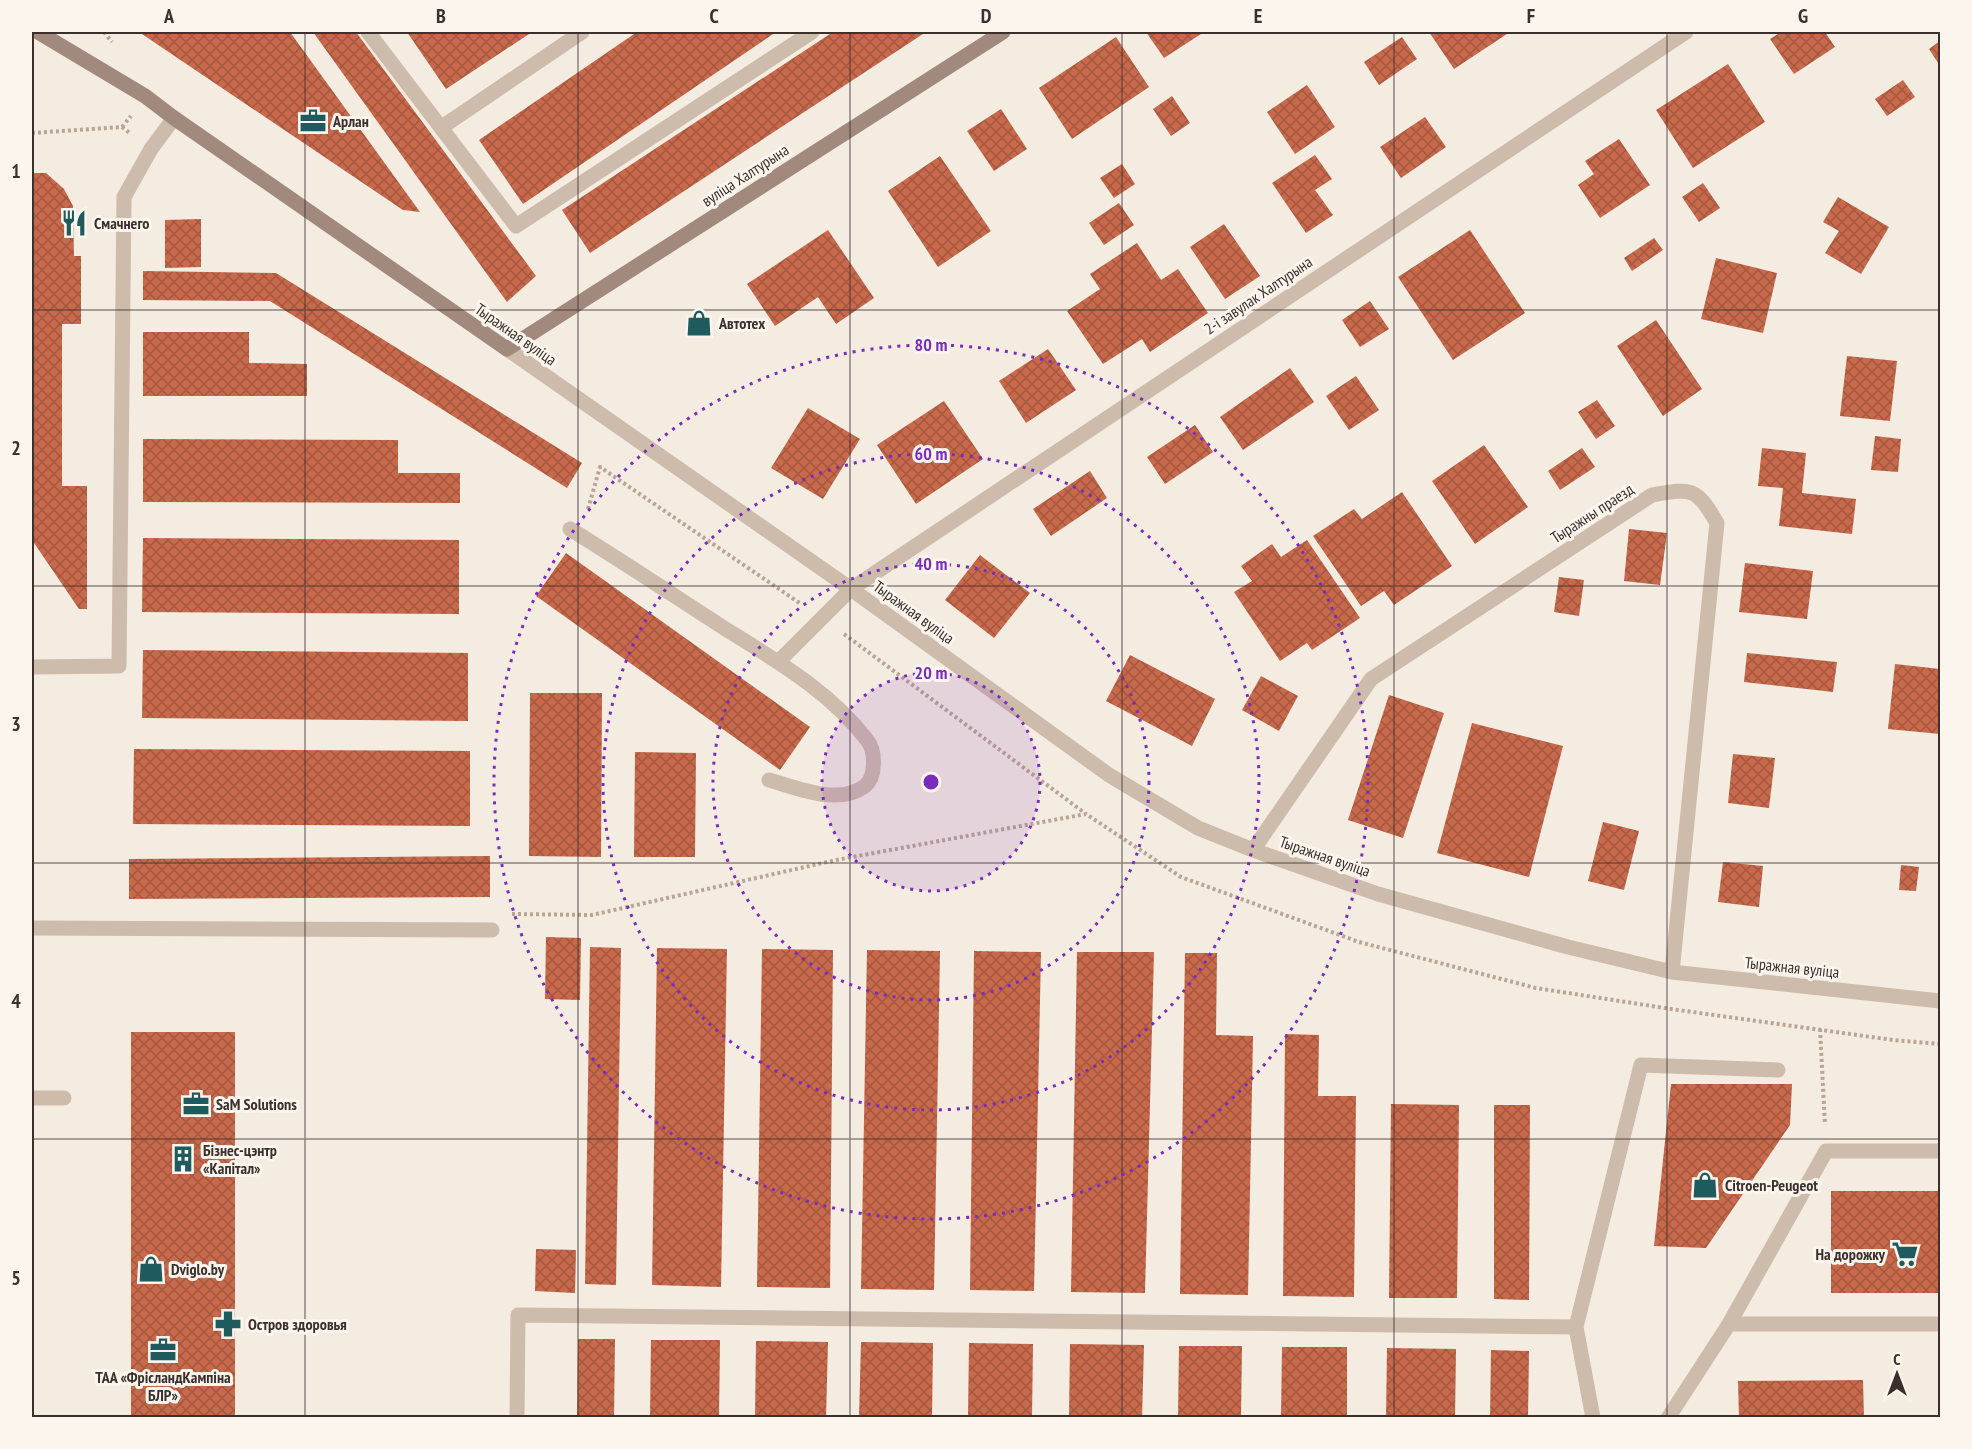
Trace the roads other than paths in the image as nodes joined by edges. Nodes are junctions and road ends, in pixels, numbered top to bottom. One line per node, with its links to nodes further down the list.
1 (38, 32): 7 (street, Тыражная вуліца)
2 (370, 32): 8 (street)
3 (582, 32): 8 (street)
4 (812, 32): 8 (street)
5 (1003, 32): 9 (street, вуліца Халтурына)
6 (1686, 32): 11 (street, 2-і завулак Халтурына)
7 (174, 118): 9 (street, Тыражная вуліца); 13 (street)
8 (442, 127)
9 (507, 349): 11 (street, Тыражная вуліца)
10 (570, 529): 12 (street)
11 (851, 589): 12 (street, 2-і завулак Халтурына); 15 (street, Тыражная вуліца)
12 (778, 662): 14 (street)
13 (32, 667)
14 (769, 780)
15 (1253, 850): 18 (street, Тыражная вуліца); 18 (street, Тыражны праезд)
16 (32, 928): 17 (street)
17 (492, 930)
18 (1672, 972): 19 (street, Тыражная вуліца)
19 (1941, 1000)
20 (1778, 1070): 26 (street)
21 (32, 1098): 22 (street)
22 (64, 1098)
23 (1941, 1152): 24 (street)
24 (1729, 1324): 25 (street); 29 (street)
25 (1941, 1324)
26 (1576, 1327): 27 (street); 28 (street)
27 (517, 1418)
28 (1593, 1418)
29 (1668, 1418)

